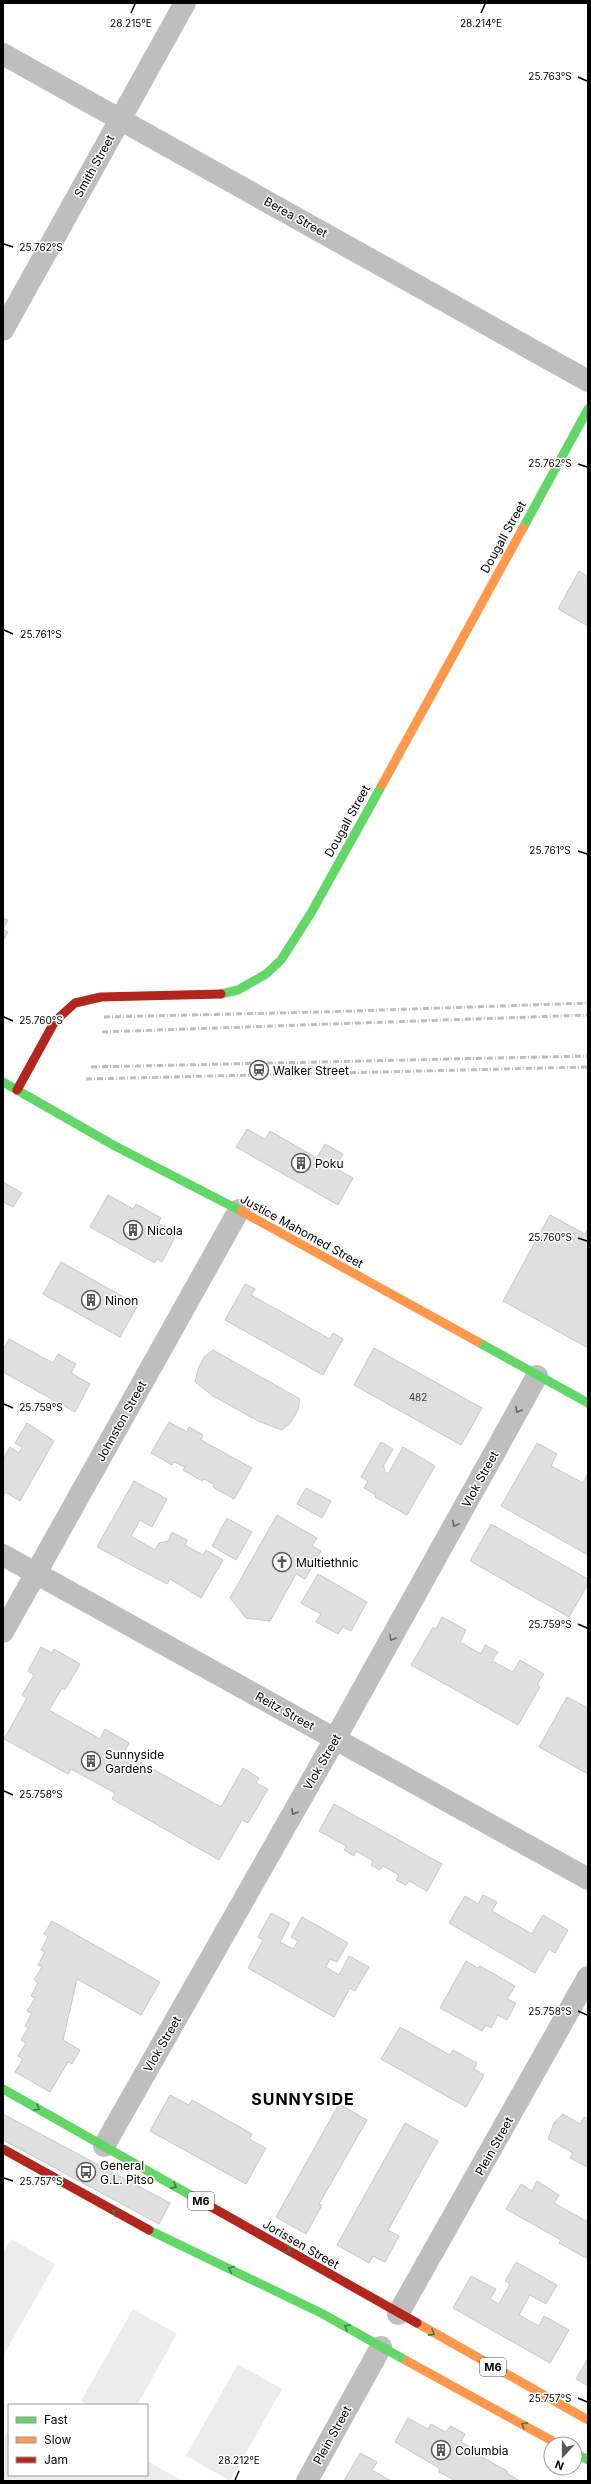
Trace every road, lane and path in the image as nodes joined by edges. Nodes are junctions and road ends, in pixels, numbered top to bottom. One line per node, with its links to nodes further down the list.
1 (185, 3): 3 (street, Smith Street)
2 (3, 54): 3 (street, Berea Street)
3 (120, 119): 4 (street, Smith Street); 5 (street, Berea Street)
4 (3, 330)
5 (588, 380)
6 (588, 409): 8 (main road, Dougall Street)
7 (3, 1082): 8 (main road, Justice Mahomed Street)
8 (17, 1090): 9 (main road, Justice Mahomed Street)
9 (239, 1210): 10 (main road, Justice Mahomed Street); 13 (street, Johnston Street)
10 (536, 1376): 11 (main road, Justice Mahomed Street); 15 (street, Vlok Street, one-way to 15)
11 (588, 1403)
12 (3, 1555): 13 (street, Reitz Street)
13 (35, 1573): 14 (street, Johnston Street); 15 (street, Reitz Street)
14 (3, 1632)
15 (336, 1739): 16 (street, Reitz Street); 19 (street, Vlok Street, one-way to 19)
16 (588, 1878)
17 (588, 1977): 21 (street, Plein Street)
18 (3, 2089): 19 (main road, Jorissen Street / M6, one-way to 19)
19 (104, 2146): 21 (main road, Jorissen Street / M6, one-way to 21)
20 (3, 2150): 22 (main road, one-way to 20)
21 (398, 2314): 23 (main road, Jorissen Street / M6, one-way to 23)
22 (381, 2347): 24 (main road, one-way to 22); 25 (street, Plein Street)
23 (588, 2420)
24 (543, 2436)
25 (307, 2481)

